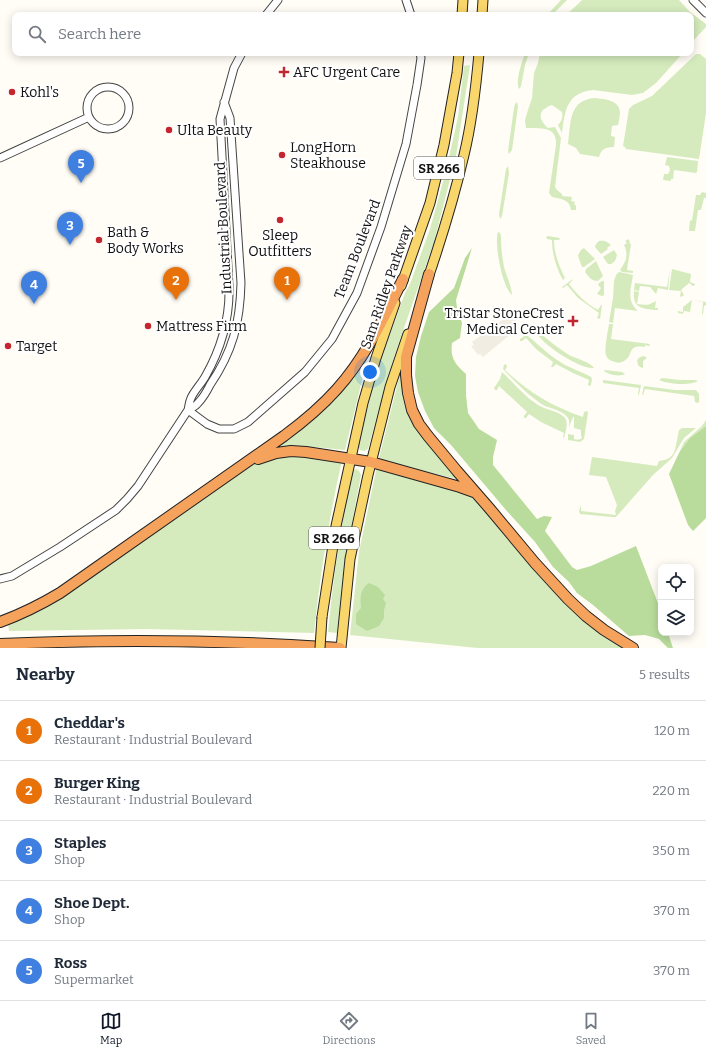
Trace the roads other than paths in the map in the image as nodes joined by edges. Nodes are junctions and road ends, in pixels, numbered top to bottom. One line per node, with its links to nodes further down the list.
1 (278, 0): 6 (street)
2 (406, 0): 7 (street)
3 (462, 0): 8 (main road)
4 (483, 0): 9 (main road)
5 (694, 0): 10 (street)
6 (268, 12)
7 (410, 12)
8 (462, 12)
9 (482, 12)
10 (706, 13)
11 (240, 56): 15 (street, Industrial Boulevard)
12 (421, 56): 20 (street, Team Boulevard)
13 (459, 56): 19 (main road, Sam Ridley Parkway / SR 266)
14 (479, 56): 18 (main road, SR 266)
15 (224, 102): 20 (street, Industrial Boulevard); 20 (street, Industrial Boulevard)
16 (89, 117): 16 (street); 17 (street)
17 (0, 158)
18 (429, 274): 22 (main road, SR 266); 24 (highway)
19 (403, 279): 21 (main road, Sam Ridley Parkway / SR 266); 23 (highway)
20 (188, 410): 25 (street, Industrial Boulevard)
21 (350, 459): 22 (highway); 23 (highway); 28 (main road, Sam Ridley Parkway / SR 266, bridge)
22 (371, 462): 24 (highway); 29 (main road, SR 266)
23 (227, 476): 26 (highway)
24 (476, 493): 30 (highway)
25 (0, 580)
26 (0, 622)
27 (0, 644): 29 (highway)
28 (320, 648)
29 (340, 648)
30 (633, 648)

